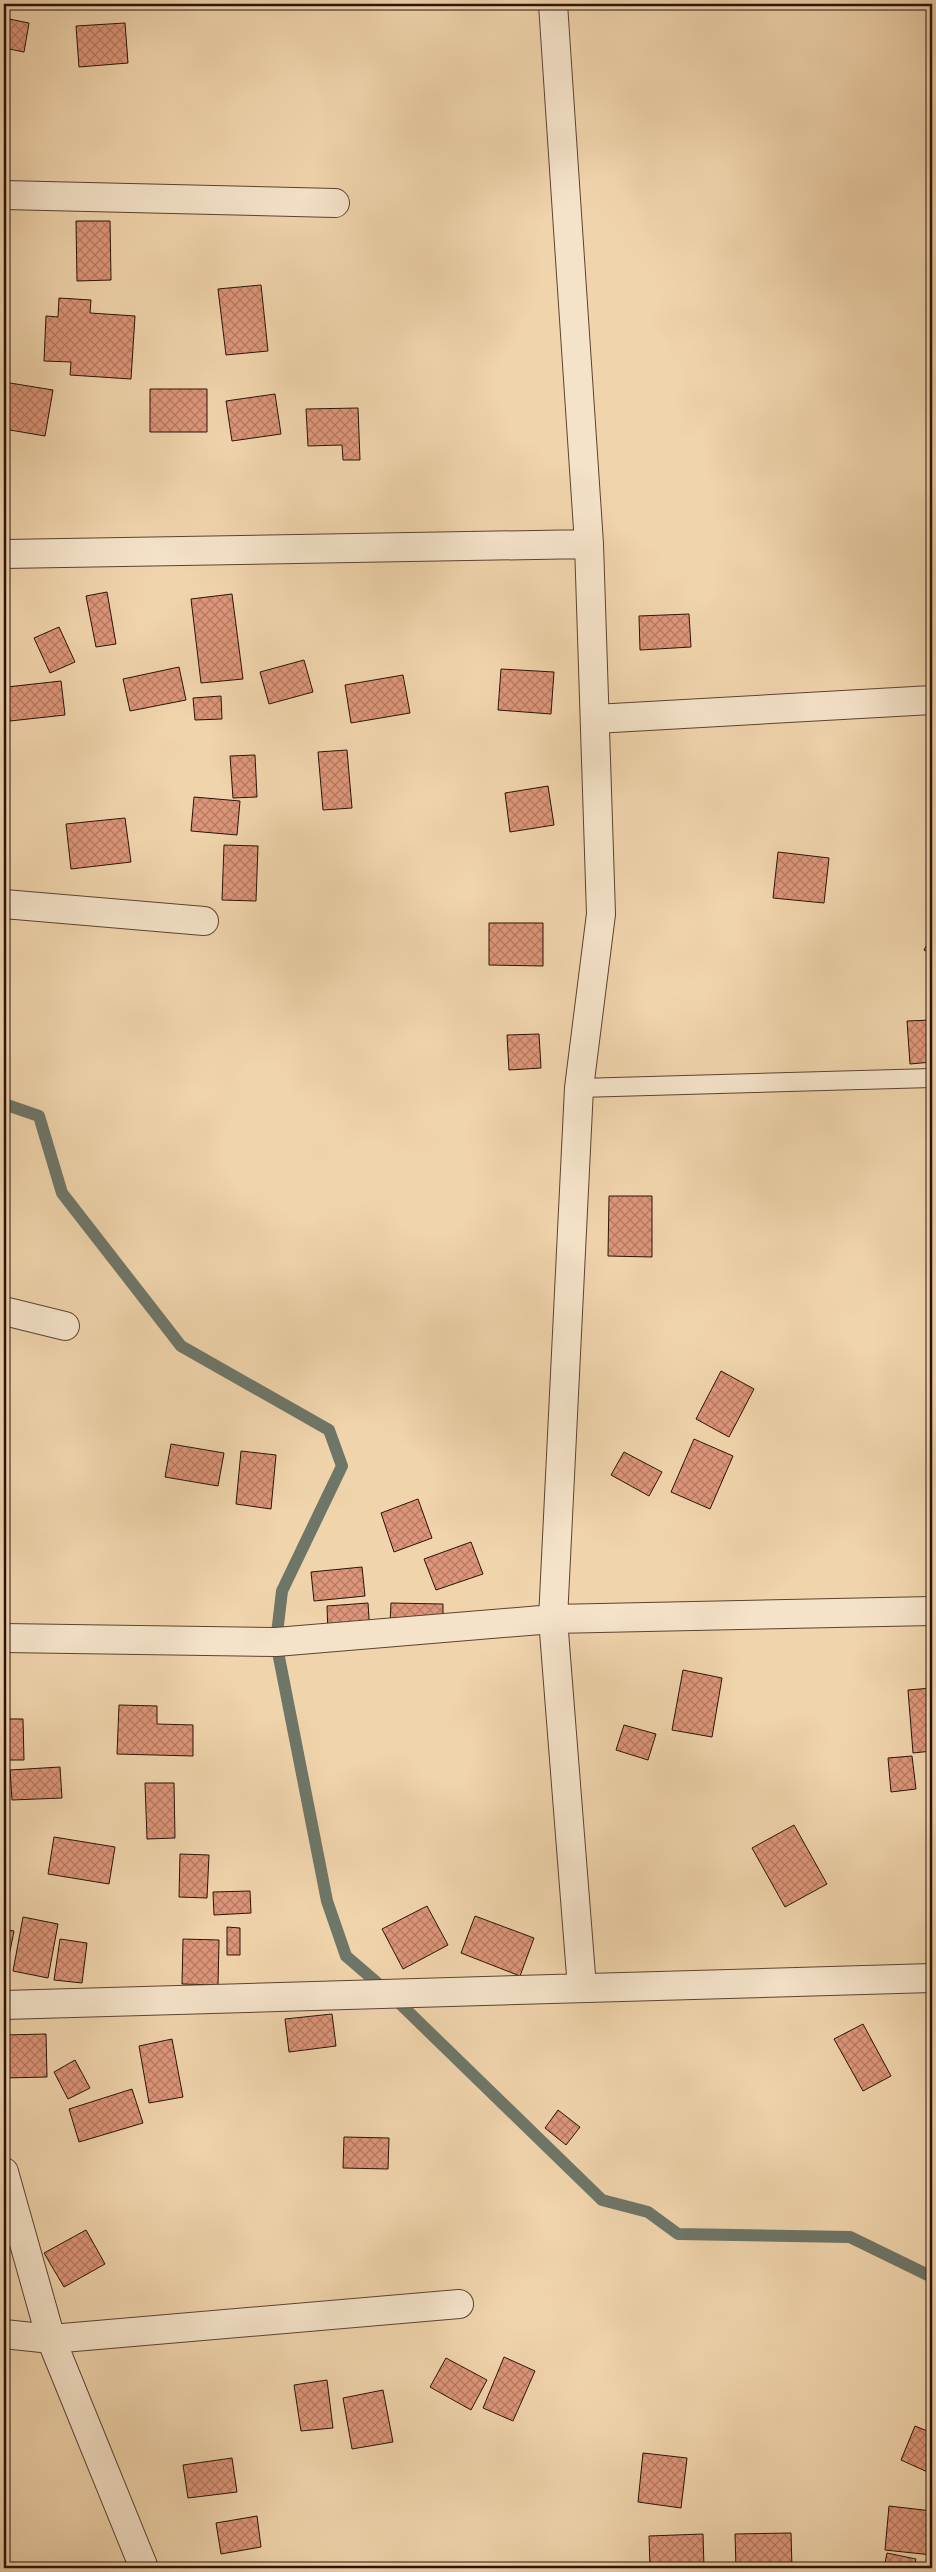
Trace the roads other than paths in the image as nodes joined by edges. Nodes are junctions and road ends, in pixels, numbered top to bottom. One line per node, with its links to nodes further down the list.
1 (553, 4): 4 (street)
2 (4, 195): 3 (street)
3 (335, 203)
4 (589, 544): 5 (street); 7 (street)
5 (4, 554)
6 (932, 700): 7 (street)
7 (594, 719): 11 (street)
8 (4, 904): 9 (street)
9 (204, 921)
10 (932, 1078): 11 (lane)
11 (579, 1088): 15 (street)
12 (4, 1311): 13 (street)
13 (65, 1326)
14 (932, 1611): 15 (street)
15 (553, 1619): 16 (street); 18 (street)
16 (4, 1638)
17 (932, 1978): 18 (street)
18 (582, 1988): 19 (street)
19 (4, 2005)
20 (4, 2172): 23 (street)
21 (460, 2304): 23 (street)
22 (4, 2334): 23 (street)
23 (51, 2339): 24 (street)
24 (144, 2568)

